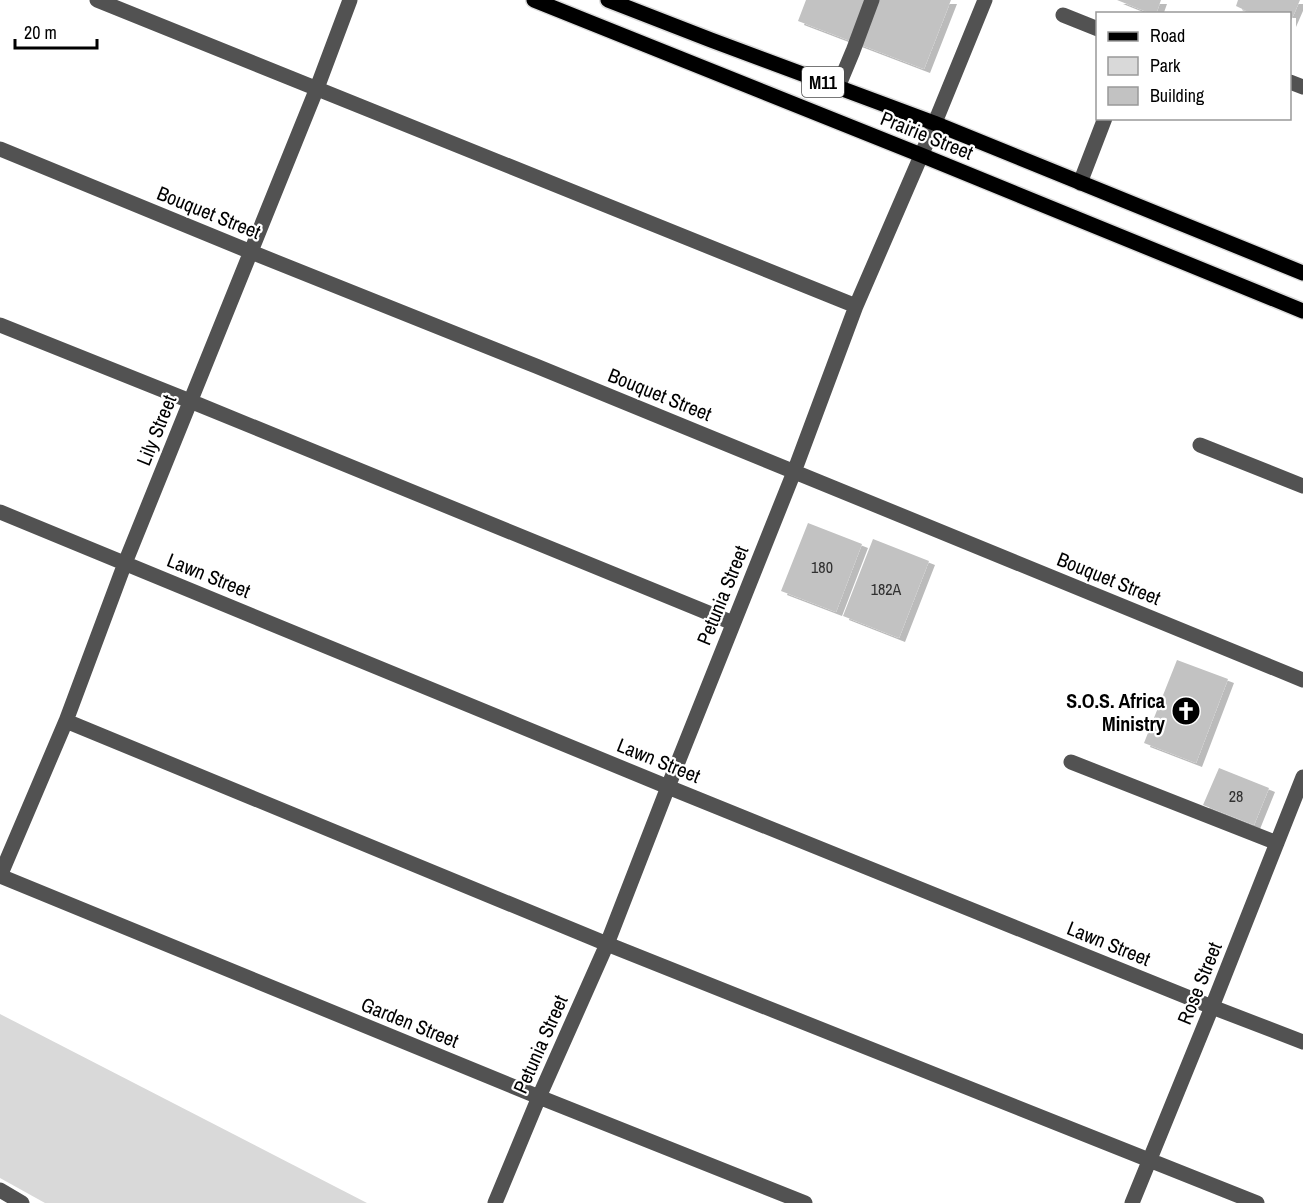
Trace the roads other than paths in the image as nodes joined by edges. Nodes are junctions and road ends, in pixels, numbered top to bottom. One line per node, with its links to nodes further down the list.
1 (97, 0): 10 (street)
2 (350, 0): 10 (street, Lily Street)
3 (534, 0): 14 (main road, Prairie Street / M11)
4 (608, 0): 9 (main road, Prairie Street / M11)
5 (872, 0): 9 (street)
6 (985, 0): 12 (street, Petunia Street)
7 (1063, 15): 8 (street)
8 (1096, 28)
9 (838, 87): 12 (main road, Prairie Street / M11)
10 (317, 88): 16 (street, Lily Street); 18 (street)
11 (1105, 120): 15 (street)
12 (934, 123): 14 (street, Petunia Street); 15 (main road, Prairie Street)
13 (0, 148): 16 (street, Bouquet Street)
14 (921, 155): 18 (street, Petunia Street); 19 (main road, Prairie Street)
15 (1080, 183): 17 (main road, Prairie Street)
16 (251, 252): 21 (street, Lily Street); 23 (street, Bouquet Street)
17 (1303, 273)
18 (856, 306): 23 (street, Petunia Street)
19 (1303, 311)
20 (0, 325): 21 (street)
21 (190, 401): 26 (street, Lily Street); 27 (street)
22 (1200, 445): 24 (street)
23 (794, 472): 27 (street, Petunia Street); 28 (street, Bouquet Street)
24 (1303, 486)
25 (0, 512): 26 (street, Lawn Street)
26 (124, 563): 29 (street, Lily Street); 32 (street, Lawn Street)
27 (733, 623): 32 (street, Petunia Street)
28 (1303, 680)
29 (66, 721): 34 (street, Lily Street); 35 (street)
30 (1071, 762): 33 (street)
31 (1303, 777): 33 (street, Rose Street)
32 (668, 787): 35 (street, Petunia Street); 36 (street, Lawn Street)
33 (1277, 843): 36 (street, Rose Street)
34 (0, 876): 38 (street, Garden Street)
35 (607, 944): 38 (street, Petunia Street); 39 (street)
36 (1212, 1007): 37 (street, Lawn Street); 39 (street, Rose Street)
37 (1303, 1042)
38 (539, 1098): 42 (street, Petunia Street); 43 (street, Garden Street)
39 (1149, 1160): 44 (street, Rose Street); 45 (street)
40 (0, 1190): 41 (street)
41 (22, 1203)
42 (495, 1203)
43 (805, 1203)
44 (1132, 1203)
45 (1257, 1203)

